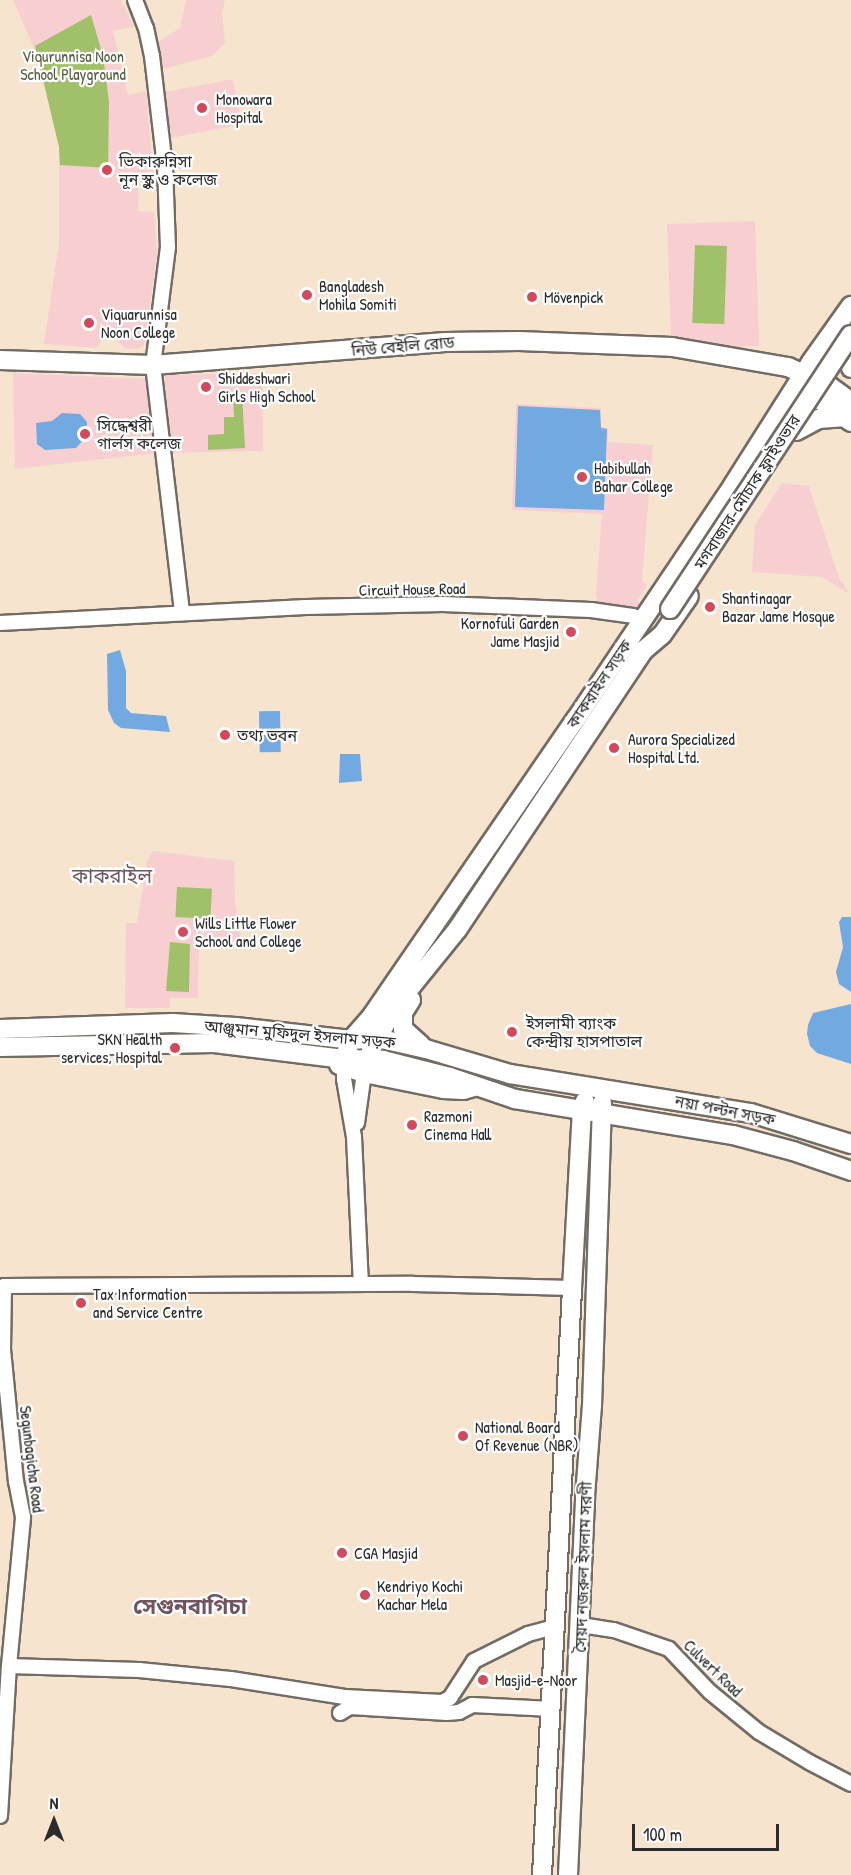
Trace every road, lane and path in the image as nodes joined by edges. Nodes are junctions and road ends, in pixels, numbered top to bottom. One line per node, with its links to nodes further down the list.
1 (135, 0): 8 (street)
2 (851, 306): 3 (main road, কাকরাইল সড়ক)
3 (830, 335): 6 (main road); 9 (main road, কাকরাইল সড়ক)
4 (851, 335): 16 (main road, মগবাজার-মৌচাক ফ্লাইওভার, bridge)
5 (851, 349): 10 (main road, কাকরাইল সড়ক)
6 (724, 354): 8 (main road, নিউ বেইলি রোড); 9 (main road, নিউ বেইলি রোড)
7 (0, 360): 8 (main road, নিউ বেইলি রোড)
8 (153, 365): 13 (street)
9 (801, 378): 10 (main road); 14 (main road, কাকরাইল সড়ক)
10 (823, 392): 11 (main road); 12 (main road, কাকরাইল সড়ক)
11 (849, 414): 12 (main road)
12 (796, 431): 16 (main road, কাকরাইল সড়ক)
13 (182, 613): 14 (street, Circuit House Road); 15 (street, Circuit House Road)
14 (642, 620): 17 (main road, কাকরাইল সড়ক)
15 (0, 622)
16 (644, 650): 18 (main road, কাকরাইল সড়ক)
17 (576, 719): 18 (main road); 20 (main road, কাকরাইল সড়ক)
18 (592, 730): 19 (main road, কাকরাইল সড়ক)
19 (426, 969): 23 (main road, কাকরাইল সড়ক); 26 (main road)
20 (386, 993): 22 (main road); 24 (main road, কাকরাইল সড়ক)
21 (0, 1029): 22 (main road, আঞ্জুমান মুফিদুল ইসলাম সড়ক)
22 (277, 1031): 24 (main road, আঞ্জুমান মুফিদুল ইসলাম সড়ক)
23 (376, 1038): 24 (main road, আঞ্জুমান মুফিদুল ইসলাম সড়ক); 26 (main road, আঞ্জুমান মুফিদুল ইসলাম সড়ক); 28 (main road, কাকরাইল সড়ক)
24 (351, 1040): 27 (main road, কাকরাইল সড়ক)
25 (0, 1047): 27 (main road, আঞ্জুমান মুফিদুল ইসলাম সড়ক)
26 (426, 1049): 29 (main road, আঞ্জুমান মুফিদুল ইসলাম সড়ক)
27 (343, 1063): 28 (main road, আঞ্জুমান মুফিদুল ইসলাম সড়ক); 34 (street)
28 (365, 1066): 31 (main road, আঞ্জুমান মুফিদুল ইসলাম সড়ক); 34 (street)
29 (587, 1087): 30 (main road, নয়া পল্টন সড়ক); 31 (main road); 32 (main road)
30 (614, 1091): 32 (main road); 35 (main road, নয়া পল্টন সড়ক)
31 (579, 1115): 32 (main road, নয়া পল্টন সড়ক); 39 (main road)
32 (606, 1119): 33 (main road, নয়া পল্টন সড়ক); 36 (main road, সৈয়দ নজরুল ইসলাম সরণী)
33 (697, 1128): 36 (main road); 37 (main road, নয়া পল্টন সড়ক)
34 (354, 1137): 38 (street)
35 (851, 1144)
36 (603, 1149): 40 (main road, সৈয়দ নজরুল ইসলাম সরণী)
37 (851, 1171)
38 (360, 1284): 39 (street); 42 (street, Segunbagicha Road)
39 (572, 1288): 41 (main road, সৈয়দ নজরুল ইসলাম সরণী)
40 (581, 1625): 41 (main road); 46 (main road, সৈয়দ নজরুল ইসলাম সরণী); 47 (street, Culvert Road)
41 (556, 1626): 44 (street); 45 (main road, সৈয়দ নজরুল ইসলাম সরণী)
42 (9, 1666): 43 (street, Segunbagicha Road); 44 (street)
43 (4, 1684): 48 (street, Segunbagicha Road)
44 (345, 1705): 45 (street)
45 (552, 1709): 46 (main road); 49 (main road, সৈয়দ নজরুল ইসলাম সরণী)
46 (576, 1710): 50 (main road, সৈয়দ নজরুল ইসলাম সরণী)
47 (851, 1784)
48 (0, 1816)
49 (542, 1875)
50 (568, 1875)

